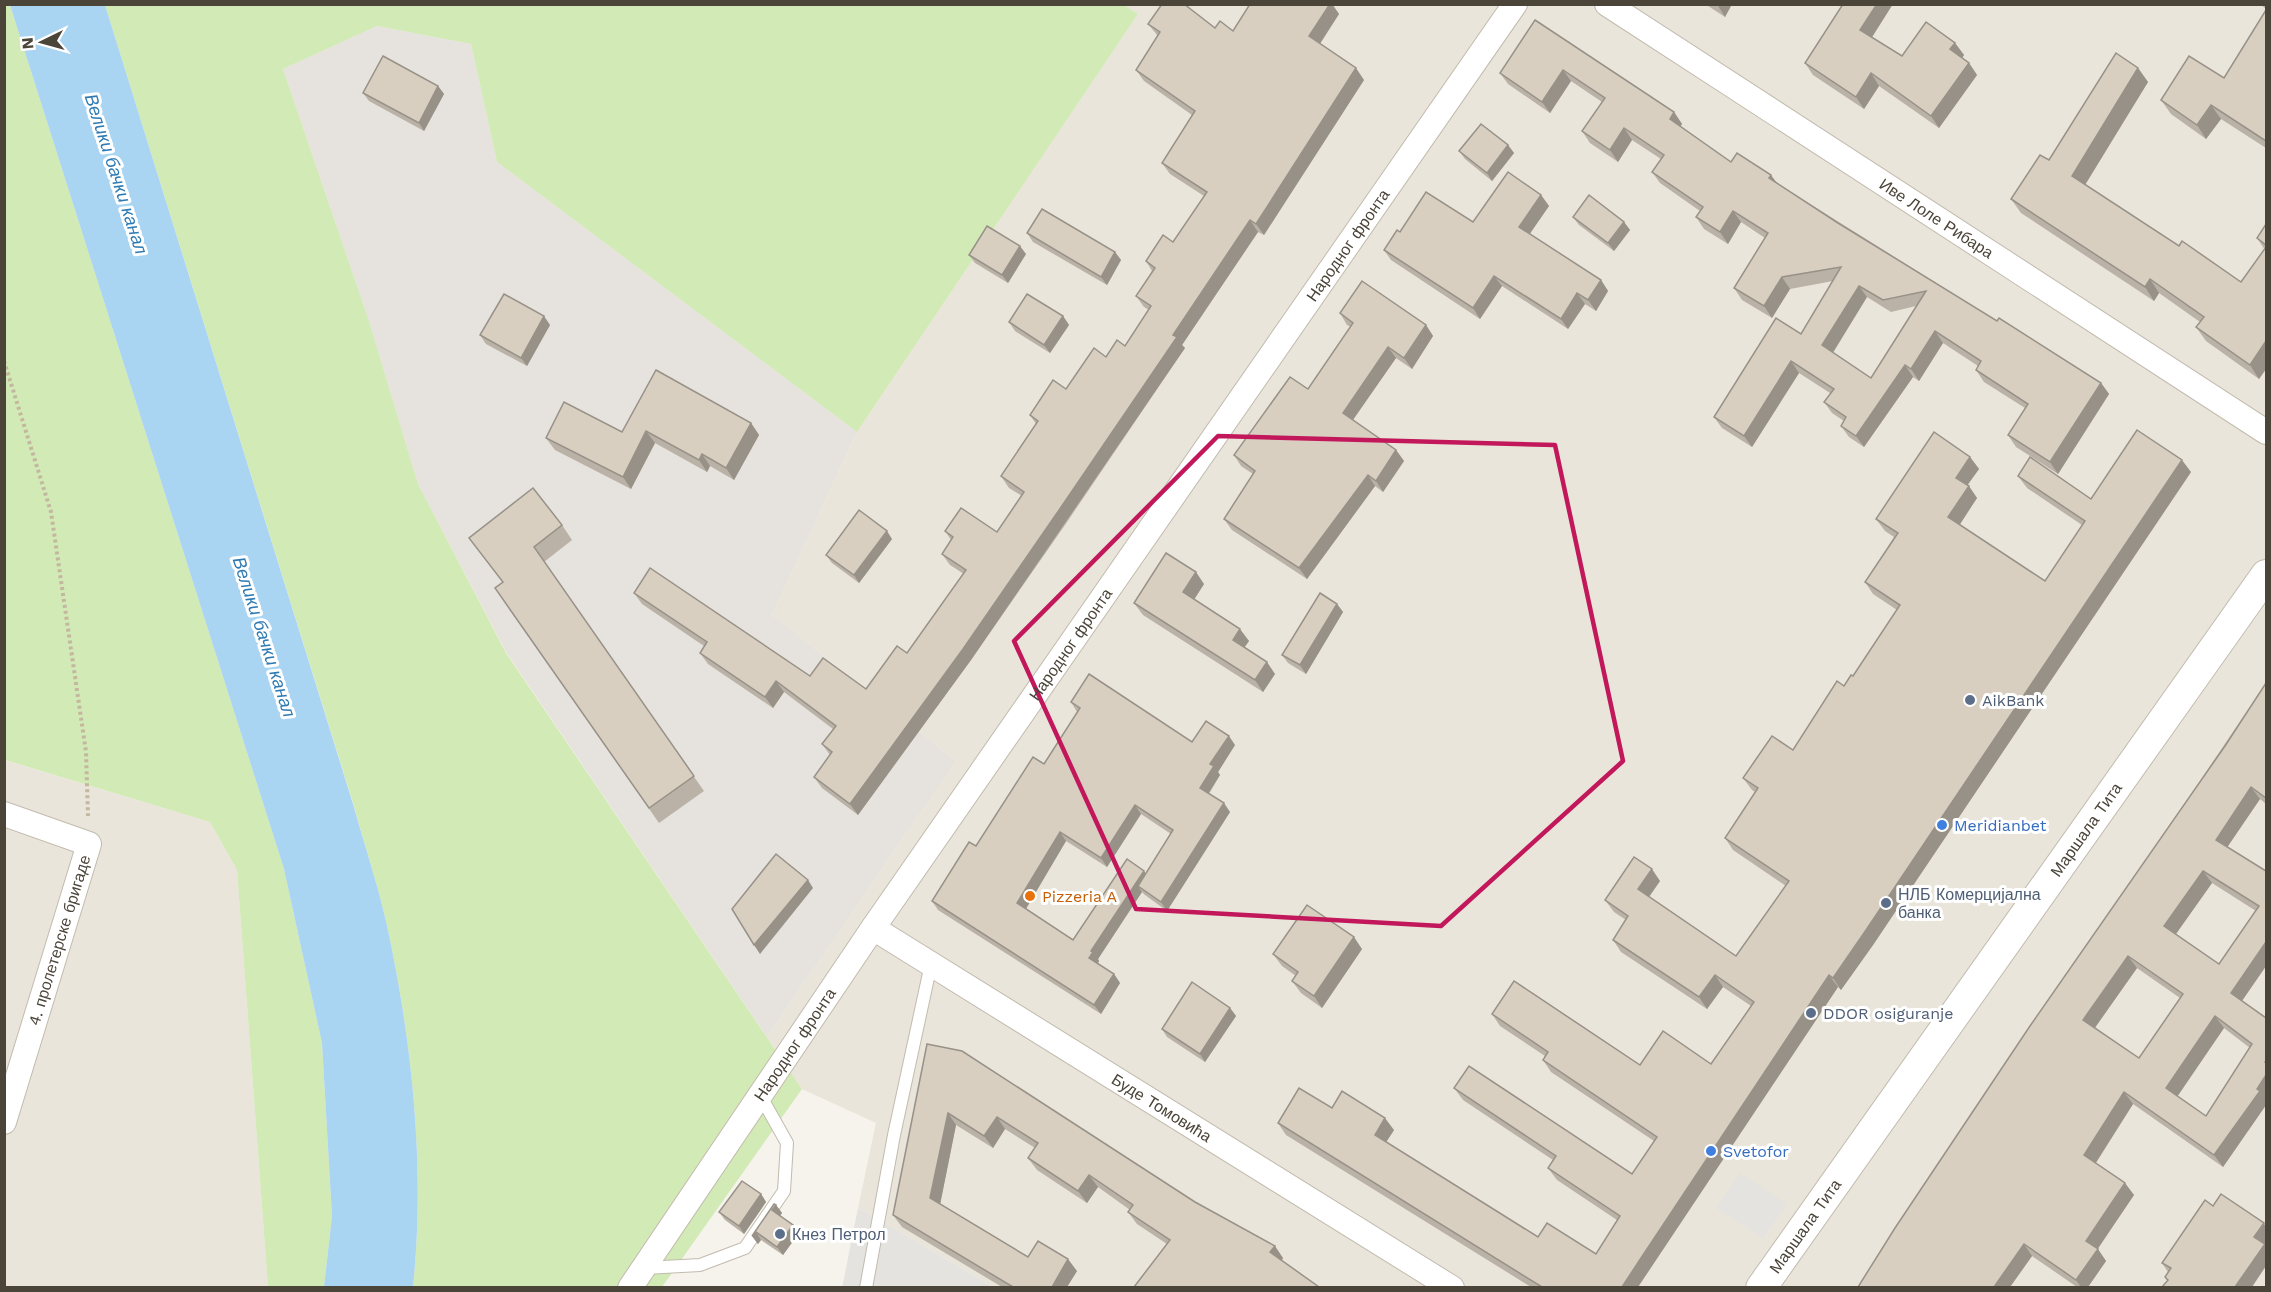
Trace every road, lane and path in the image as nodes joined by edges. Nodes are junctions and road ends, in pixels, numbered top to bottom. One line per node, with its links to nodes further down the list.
1 (1515, 4): 8 (street, Народног фронта)
2 (1607, 4): 4 (street, Иве Лоле Рибара)
3 (4, 361): 7 (path)
4 (2266, 432)
5 (2266, 575): 15 (street, Маршала Тита)
6 (4, 814): 7 (street, 4. пролетерске бригаде)
7 (88, 844): 11 (street, 4. пролетерске бригаде)
8 (873, 928): 9 (street, Буде Томовића); 10 (street, Народног фронта)
9 (931, 964): 13 (lane); 14 (street, Буде Томовића)
10 (760, 1095): 12 (street, Народног фронта); 12 (lane)
11 (4, 1122)
12 (637, 1278)
13 (866, 1287)
14 (1452, 1287)
15 (1761, 1287)

